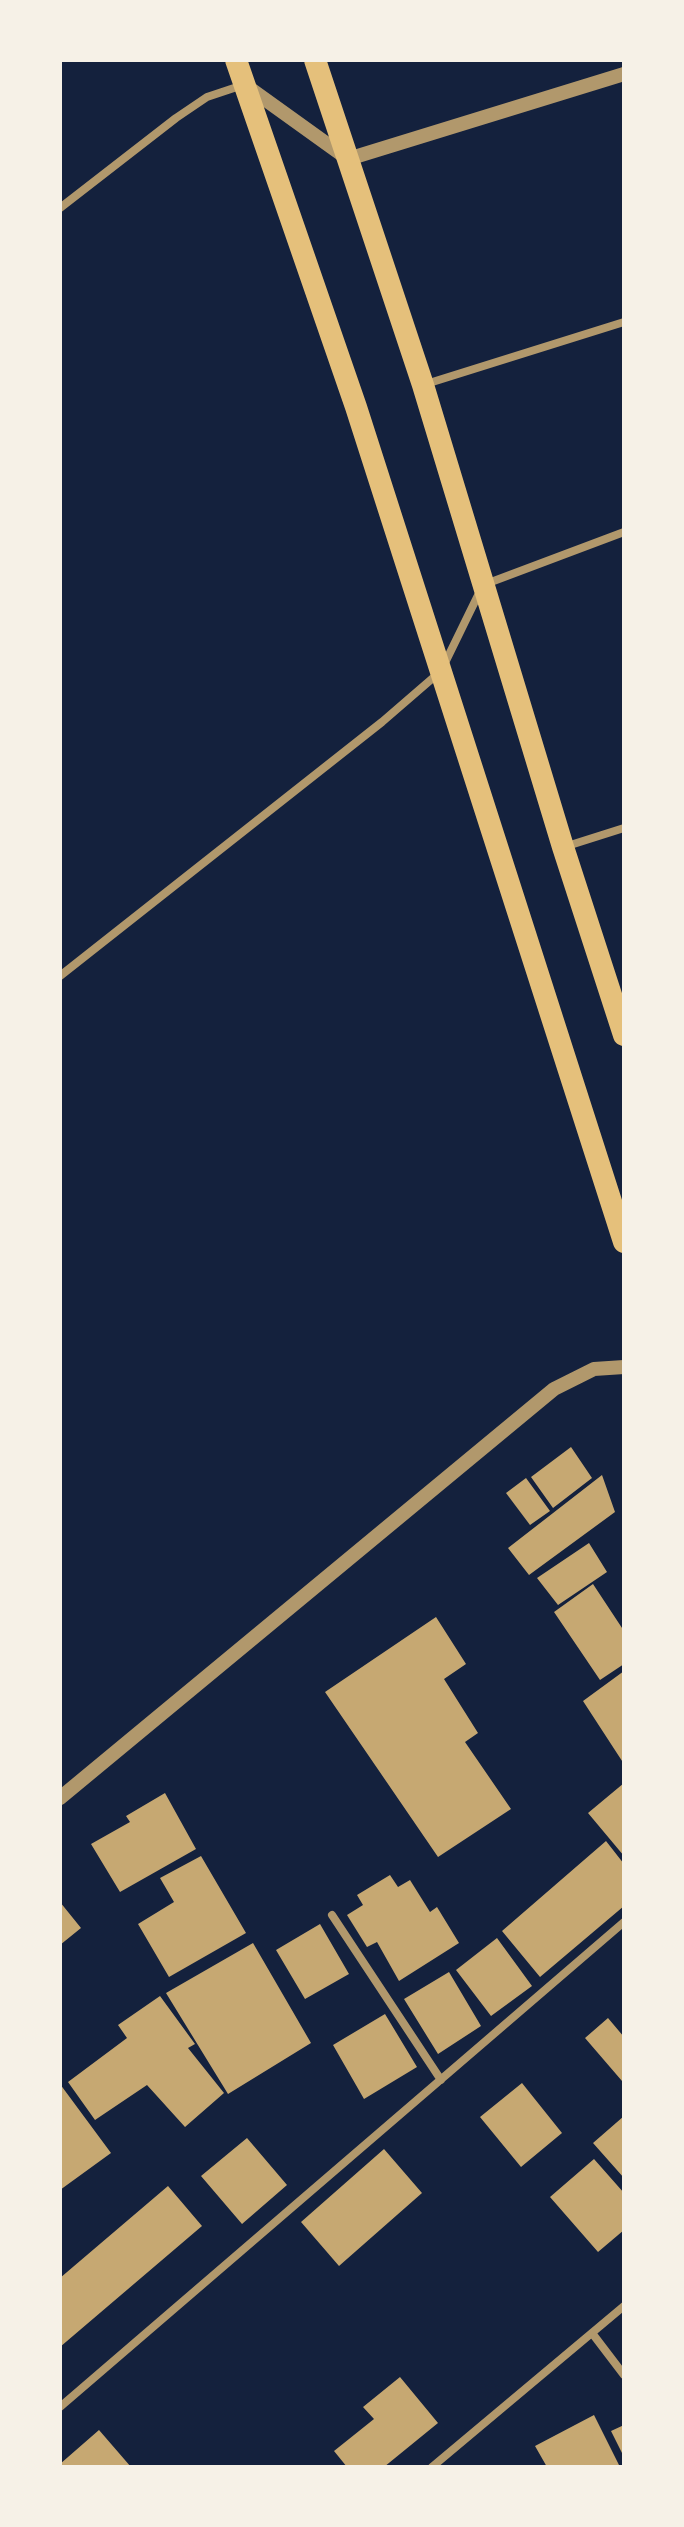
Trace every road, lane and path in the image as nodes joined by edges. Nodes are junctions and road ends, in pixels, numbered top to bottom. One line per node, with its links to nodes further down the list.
1 (236, 60): 4 (highway)
2 (315, 60): 5 (highway)
3 (624, 74): 5 (street)
4 (244, 84): 5 (street); 6 (street); 11 (highway)
5 (348, 159): 8 (highway)
6 (60, 208)
7 (624, 322): 8 (street)
8 (423, 385): 10 (highway)
9 (624, 532): 10 (street)
10 (483, 585): 11 (street); 13 (highway)
11 (441, 671): 14 (street); 16 (highway)
12 (624, 828): 13 (street)
13 (563, 847): 15 (highway)
14 (60, 976)
15 (624, 1035)
16 (624, 1242)
17 (624, 1367): 18 (street)
18 (60, 1798)
19 (332, 1915): 21 (street)
20 (624, 1922): 21 (street)
21 (441, 2080): 25 (street)
22 (624, 2306): 23 (street)
23 (592, 2333): 24 (street); 26 (street)
24 (624, 2375)
25 (60, 2407)
26 (432, 2467)

